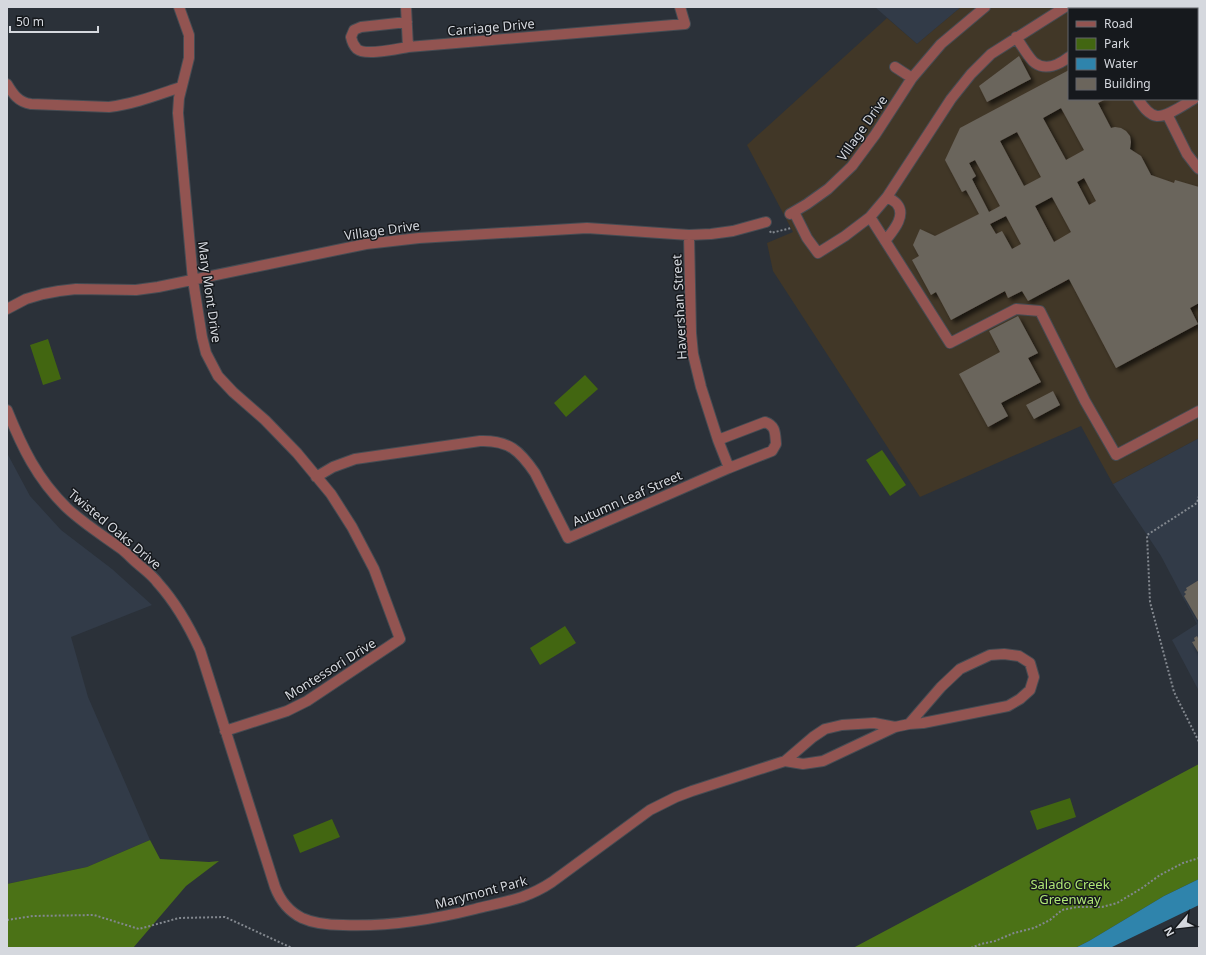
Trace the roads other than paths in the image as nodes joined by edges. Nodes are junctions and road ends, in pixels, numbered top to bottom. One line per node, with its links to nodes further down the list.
1 (179, 7): 13 (street, Mary Mont Drive)
2 (406, 7): 6 (street)
3 (680, 7): 8 (street, Carriage Drive)
4 (985, 7): 11 (street, Village Drive)
5 (1065, 7): 7 (street)
6 (407, 22): 8 (street); 8 (street, Carriage Drive)
7 (1016, 37): 9 (street); 18 (street)
8 (408, 47)
9 (1068, 58)
10 (895, 67): 11 (street)
11 (912, 78): 19 (street, Village Drive)
12 (7, 84): 13 (street)
13 (181, 87): 23 (street, Mary Mont Drive)
14 (1139, 100): 16 (street)
15 (1192, 100): 16 (street)
16 (1167, 114): 17 (street)
17 (1199, 169)
18 (887, 197): 19 (street); 22 (street)
19 (870, 218): 22 (street)
20 (766, 222): 21 (street, Village Drive)
21 (688, 235): 23 (street, Village Drive); 27 (street, Havershan Street)
22 (885, 241): 26 (street)
23 (193, 280): 24 (street, Village Drive); 29 (street, Mary Mont Drive)
24 (7, 309)
25 (7, 410): 33 (street, Twisted Oaks Drive)
26 (1199, 411)
27 (718, 440): 28 (street, Havershan Street); 28 (street, Autumn Leaf Street)
28 (729, 468): 29 (street, Autumn Leaf Street)
29 (316, 477): 30 (street, Mary Mont Drive)
30 (400, 640): 33 (street, Montessori Drive)
31 (909, 724): 31 (street, Marymont Park); 32 (street, Marymont Park)
32 (895, 728): 34 (street, Marymont Park); 34 (street, Marymont Park)
33 (225, 731): 35 (street, Twisted Oaks Drive)
34 (785, 761): 35 (street, Marymont Park)
35 (250, 806)

